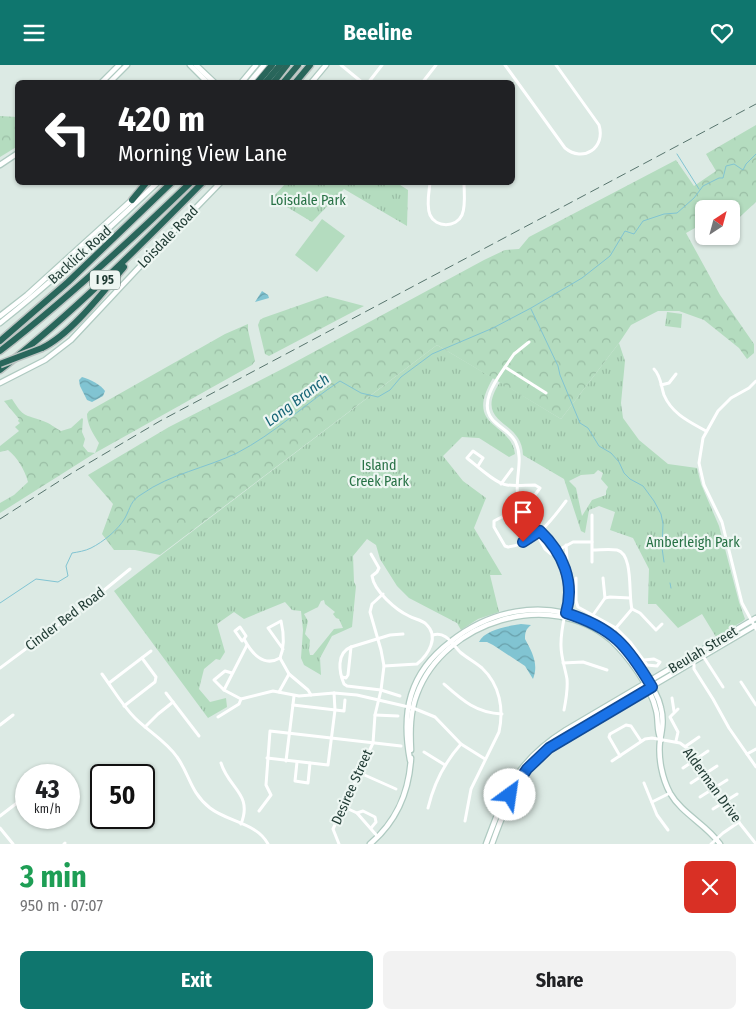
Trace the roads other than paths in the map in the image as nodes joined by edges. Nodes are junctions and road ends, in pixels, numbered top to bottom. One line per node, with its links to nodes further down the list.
1 (119, 65): 18 (main road)
2 (127, 65): 19 (main road)
3 (190, 65): 20 (main road)
4 (196, 65): 21 (main road)
5 (256, 65): 22 (main road)
6 (264, 65): 23 (main road)
7 (272, 65): 24 (highway)
8 (280, 65): 25 (highway)
9 (287, 65): 26 (highway)
10 (298, 65): 27 (highway)
11 (310, 65): 28 (highway)
12 (326, 65): 29 (main road)
13 (341, 65): 30 (street)
14 (382, 65): 31 (street)
15 (436, 65): 32 (street)
16 (505, 65): 17 (street)
17 (556, 65)
18 (104, 80)
19 (112, 80)
20 (205, 80)
21 (212, 80)
22 (244, 80)
23 (252, 80)
24 (260, 80)
25 (268, 80)
26 (275, 80)
27 (286, 80)
28 (298, 80)
29 (314, 80)
30 (359, 80)
31 (370, 80)
32 (424, 80)
33 (15, 155): 34 (main road)
34 (0, 165)
35 (144, 185): 44 (highway)
36 (148, 185): 44 (main road, Backlick Road)
37 (155, 185): 47 (main road, Backlick Road)
38 (169, 185): 48 (highway, I 95)
39 (188, 185): 50 (highway)
40 (200, 185): 45 (highway, I 95)
41 (218, 185): 57 (main road, Loisdale Road)
42 (430, 185): 43 (street)
43 (464, 185)
44 (132, 200): 46 (main road, Backlick Road)
45 (137, 248): 51 (highway, bridge); 54 (highway, I 95)
46 (0, 317)
47 (0, 323)
48 (0, 341)
49 (529, 342): 52 (street)
50 (0, 351)
51 (0, 364)
52 (505, 367): 59 (street); 64 (street)
53 (654, 369): 58 (street)
54 (0, 370)
55 (676, 374): 58 (street)
56 (756, 381): 60 (street)
57 (0, 383)
58 (661, 385): 60 (street)
59 (546, 393)
60 (706, 431): 89 (street)
61 (478, 466): 61 (street); 63 (street)
62 (512, 469): 63 (street)
63 (501, 484): 64 (street)
64 (516, 485): 66 (street); 66 (street)
65 (566, 501): 68 (street)
66 (521, 507): 68 (street); 68 (street)
67 (592, 515): 70 (street)
68 (540, 531): 72 (street)
69 (539, 538): 72 (street)
70 (592, 542): 71 (street); 73 (street)
71 (566, 545): 72 (street); 75 (street)
72 (557, 550): 80 (street)
73 (593, 550): 76 (street); 84 (street)
74 (371, 554): 82 (street)
75 (567, 559)
76 (592, 562)
77 (130, 569): 108 (street, Cinder Bed Road)
78 (576, 578): 81 (street)
79 (603, 578): 83 (street)
80 (568, 585): 81 (street); 86 (street)
81 (576, 585): 87 (street)
82 (383, 594): 93 (street); 94 (street, Desiree Street)
83 (604, 598): 84 (street); 87 (street)
84 (630, 598): 85 (street)
85 (632, 609): 88 (street); 90 (street)
86 (566, 615): 91 (main road); 96 (main road); 106 (street); 117 (main road)
87 (593, 615): 90 (street)
88 (662, 624)
89 (755, 624): 101 (main road, Beulah Street); 117 (main road, Beulah Street)
90 (616, 628): 91 (street); 104 (street)
91 (612, 633): 117 (main road)
92 (403, 634): 94 (street)
93 (433, 635): 96 (street); 107 (street)
94 (378, 638): 98 (street); 107 (street, Desiree Street)
95 (244, 639): 97 (street)
96 (452, 643): 135 (main road); 138 (street)
97 (246, 645): 103 (street); 110 (street)
98 (350, 647): 113 (street); 113 (street)
99 (283, 649): 99 (street); 103 (street)
100 (151, 651): 102 (street)
101 (703, 656): 105 (main road, Beulah Street); 118 (street)
102 (142, 658): 115 (street); 134 (street)
103 (280, 658): 111 (street)
104 (644, 660)
105 (694, 661): 117 (main road, Beulah Street); 159 (street)
106 (563, 663): 109 (street); 137 (street)
107 (384, 666): 120 (street, Desiree Street)
108 (0, 668)
109 (607, 670)
110 (232, 673): 119 (street); 119 (street)
111 (288, 674): 121 (street); 124 (street)
112 (102, 675): 115 (street)
113 (342, 677): 120 (street)
114 (741, 682): 133 (street)
115 (109, 683): 134 (street)
116 (444, 684): 138 (street)
117 (648, 686): 149 (main road); 204 (main road, Beulah Street); 205 (main road, Beulah Street)
118 (723, 687)
119 (224, 690): 128 (street)
120 (381, 690): 126 (street); 130 (street, Desiree Street)
121 (279, 692): 125 (street); 128 (street)
122 (166, 693): 131 (street)
123 (334, 693): 124 (street); 130 (street); 136 (street)
124 (312, 695): 125 (street)
125 (294, 696): 132 (street)
126 (400, 696)
127 (672, 698): 151 (street)
128 (241, 699): 142 (street)
129 (345, 700): 136 (street)
130 (379, 700): 135 (street); 140 (street, Desiree Street)
131 (173, 702): 144 (street); 146 (street)
132 (292, 705): 136 (street); 145 (street)
133 (756, 705)
134 (124, 706): 144 (street)
135 (410, 707): 153 (street); 198 (main road)
136 (334, 710): 148 (street)
137 (564, 710)
138 (502, 714): 162 (street)
139 (13, 715): 143 (street)
140 (375, 715): 141 (street); 152 (street, Desiree Street)
141 (398, 716)
142 (218, 717)
143 (0, 725)
144 (145, 727): 194 (street)
145 (289, 733): 148 (street); 161 (street); 164 (street)
146 (199, 736)
147 (699, 737): 155 (street)
148 (331, 738): 152 (street); 168 (street)
149 (661, 739): 150 (street, Alderman Drive); 151 (street, Alderman Drive); 180 (main road)
150 (641, 741): 160 (street); 160 (street)
151 (676, 741): 155 (street, Alderman Drive)
152 (373, 743): 154 (street); 173 (street, Desiree Street)
153 (461, 744): 162 (street); 169 (street)
154 (401, 746)
155 (686, 746): 163 (street, Alderman Drive)
156 (756, 749): 159 (street)
157 (708, 751): 163 (street)
158 (424, 752): 169 (street)
159 (748, 754): 172 (street)
160 (620, 756): 165 (street)
161 (267, 758): 164 (street); 189 (street)
162 (485, 759): 192 (street)
163 (696, 759): 171 (street); 174 (street, Alderman Drive)
164 (286, 761): 166 (street)
165 (612, 761)
166 (297, 762): 168 (street); 168 (street)
167 (221, 763): 194 (street)
168 (310, 763)
169 (444, 765): 187 (street)
170 (718, 766): 174 (street)
171 (684, 767)
172 (756, 767)
173 (360, 773): 178 (street); 186 (street, Desiree Street)
174 (703, 775): 177 (street); 179 (street, Alderman Drive)
175 (727, 780): 179 (street)
176 (644, 783): 183 (street)
177 (690, 783)
178 (396, 789)
179 (713, 789): 182 (street); 184 (street, Alderman Drive)
180 (670, 793): 183 (street); 199 (main road)
181 (737, 794): 184 (street)
182 (700, 797)
183 (652, 802): 197 (street)
184 (724, 802): 188 (street); 193 (street, Alderman Drive)
185 (15, 805): 191 (street)
186 (344, 807): 190 (street); 202 (street, Desiree Street)
187 (428, 808)
188 (713, 809)
189 (259, 811)
190 (357, 813): 196 (street); 196 (street)
191 (0, 817)
192 (465, 821)
193 (739, 822): 199 (street); 208 (street, Alderman Drive)
194 (241, 824): 201 (street)
195 (0, 828): 200 (street)
196 (371, 828): 198 (street)
197 (668, 830)
198 (378, 837): 203 (main road)
199 (717, 839): 206 (street); 207 (main road)
200 (13, 844)
201 (268, 844)
202 (339, 844)
203 (370, 844)
204 (486, 844)
205 (492, 844)
206 (712, 844)
207 (720, 844)
208 (756, 844)

